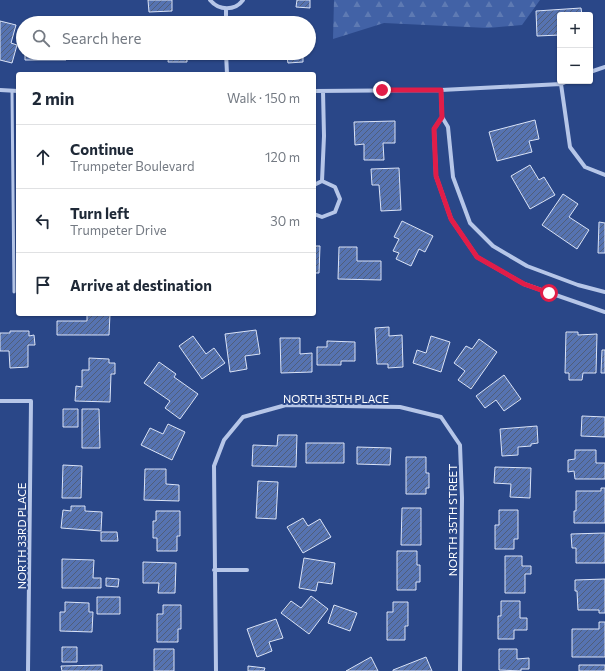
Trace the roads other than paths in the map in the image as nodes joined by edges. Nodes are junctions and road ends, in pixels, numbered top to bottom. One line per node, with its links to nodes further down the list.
1 (210, 0): 3 (street)
2 (243, 0): 3 (street)
3 (226, 9): 4 (street)
4 (226, 16)
5 (226, 60): 8 (street)
6 (605, 67): 7 (street)
7 (593, 71)
8 (227, 72)
9 (561, 84): 11 (street); 17 (street)
10 (0, 90): 12 (street)
11 (441, 90): 15 (street); 16 (street)
12 (12, 91): 13 (street); 21 (lane)
13 (16, 91)
14 (316, 91): 15 (street)
15 (323, 91): 18 (street)
16 (442, 117): 22 (street); 23 (street)
17 (605, 175)
18 (322, 181): 19 (street); 20 (street)
19 (316, 184)
20 (316, 215)
21 (14, 292)
22 (605, 292)
23 (605, 312)
24 (0, 401): 28 (street, NORTH 33RD PLACE)
25 (400, 407): 26 (street, NORTH 35TH PLACE); 30 (street, NORTH 35TH STREET)
26 (214, 570): 27 (street); 29 (street, NORTH 35TH PLACE)
27 (247, 570)
28 (28, 671)
29 (216, 671)
30 (460, 671)

